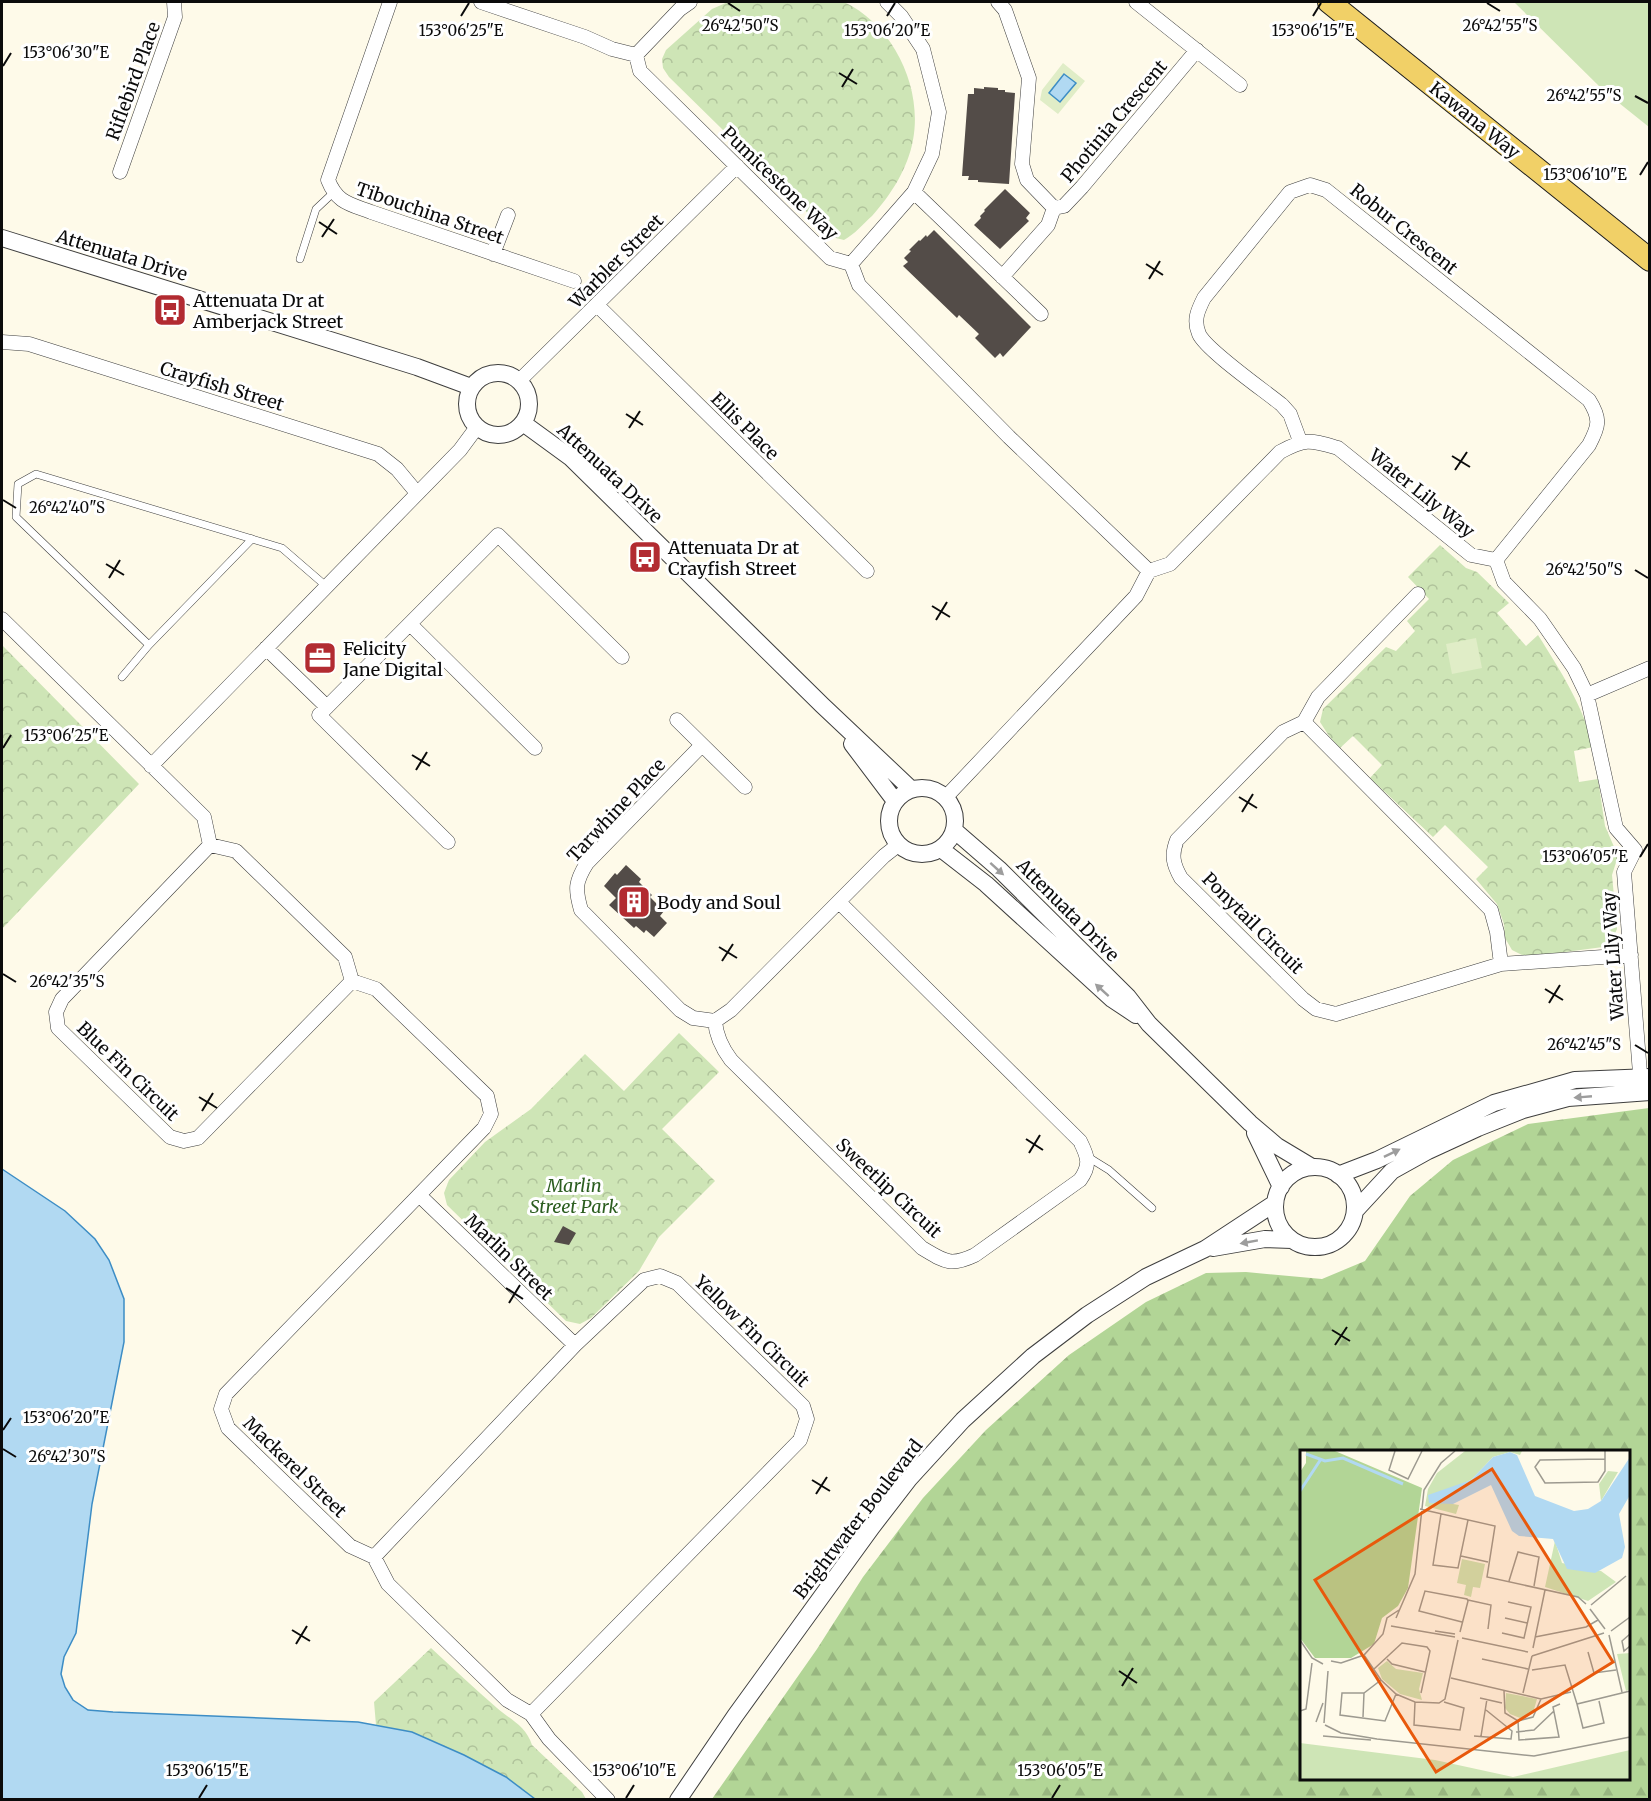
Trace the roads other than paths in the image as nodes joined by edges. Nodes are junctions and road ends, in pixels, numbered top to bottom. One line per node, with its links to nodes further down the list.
1 (174, 2): 13 (street, Riflebird Place)
2 (390, 2): 15 (street, Tibouchina Street)
3 (481, 2): 10 (street)
4 (690, 2): 10 (street)
5 (887, 2): 14 (street)
6 (998, 2): 16 (street, Photinia Crescent)
7 (1137, 2): 9 (street)
8 (1329, 2): 21 (main road, Kawana Way)
9 (1197, 50): 11 (street); 16 (street, Photinia Crescent)
10 (636, 55): 12 (street, Pumicestone Way)
11 (1240, 85)
12 (737, 166): 22 (street, Pumicestone Way); 25 (street, Warbler Street)
13 (120, 172)
14 (914, 192): 22 (street); 23 (street)
15 (333, 193): 19 (street, Tibouchina Street); 20 (lane)
16 (1054, 208): 23 (street, Photinia Crescent)
17 (508, 215): 19 (street)
18 (2, 238): 29 (street, Attenuata Drive)
19 (493, 254): 24 (street, Tibouchina Street)
20 (300, 259)
21 (1650, 260)
22 (851, 264): 37 (street)
23 (1002, 277): 26 (street)
24 (574, 281)
25 (597, 305): 28 (street, Warbler Street); 36 (street, Ellis Place)
26 (1041, 314)
27 (2, 342): 33 (street, Crayfish Street)
28 (520, 380): 29 (street); 30 (street)
29 (471, 387): 31 (street)
30 (524, 423): 31 (street); 48 (street, Attenuata Drive)
31 (477, 427): 33 (street)
32 (1300, 441): 35 (street, Water Lily Way); 35 (street, Robur Crescent); 37 (street)
33 (417, 493): 38 (street)
34 (252, 539): 38 (lane); 42 (lane); 42 (lane)
35 (1496, 560): 47 (street)
36 (867, 571)
37 (1149, 571): 57 (street)
38 (326, 586): 43 (street)
39 (1418, 594): 51 (street)
40 (2, 619): 54 (street)
41 (410, 624): 44 (street); 49 (street); 53 (street)
42 (149, 645): 46 (lane)
43 (266, 648): 49 (street); 54 (street)
44 (622, 657)
45 (1650, 668): 47 (street)
46 (122, 677)
47 (1587, 695): 65 (street)
48 (822, 705): 56 (street, Attenuata Drive); 58 (street, Attenuata Drive)
49 (327, 707): 60 (street)
50 (677, 720): 52 (street)
51 (1304, 722): 68 (street); 68 (street, Ponytail Circuit)
52 (702, 744): 55 (street); 70 (street, Tarwhine Place)
53 (535, 748)
54 (151, 766): 61 (street)
55 (745, 787)
56 (911, 789): 57 (street); 58 (street)
57 (945, 798): 59 (street)
58 (895, 801): 62 (street)
59 (954, 830): 64 (street); 71 (street, Attenuata Drive, one-way to 71)
60 (448, 842)
61 (210, 845): 69 (street); 69 (street, Blue Fin Circuit)
62 (898, 845): 64 (street); 66 (street)
63 (1650, 848): 65 (street)
64 (941, 849): 71 (street, Attenuata Drive, one-way to 64)
65 (1635, 850): 67 (street, Water Lily Way)
66 (839, 902): 70 (street); 74 (street)
67 (1631, 955): 68 (street, Ponytail Circuit); 72 (street, Water Lily Way)
68 (1501, 964)
69 (352, 981): 78 (street, Mackerel Street)
70 (714, 1021): 74 (street, Sweetlip Circuit)
71 (1149, 1024): 73 (street, Attenuata Drive)
72 (1645, 1084): 76 (street, one-way to 72); 81 (street, one-way to 81)
73 (1250, 1123): 75 (street, Attenuata Drive); 77 (street, Attenuata Drive)
74 (1088, 1157): 80 (lane)
75 (1312, 1167): 76 (street); 77 (street)
76 (1338, 1175): 81 (street)
77 (1281, 1186): 79 (street)
78 (419, 1195): 84 (street, Marlin Street); 85 (street, Mackerel Street)
79 (1275, 1203): 82 (street); 83 (street, Brightwater Boulevard)
80 (1152, 1208)
81 (1355, 1212): 82 (street)
82 (1292, 1240): 83 (street, Brightwater Boulevard, one-way to 83)
83 (1205, 1249): 88 (street, Brightwater Boulevard)
84 (575, 1345): 85 (street, Yellow Fin Circuit); 86 (street, Yellow Fin Circuit)
85 (374, 1557): 86 (street)
86 (531, 1714): 87 (street)
87 (608, 1800)
88 (678, 1800)

